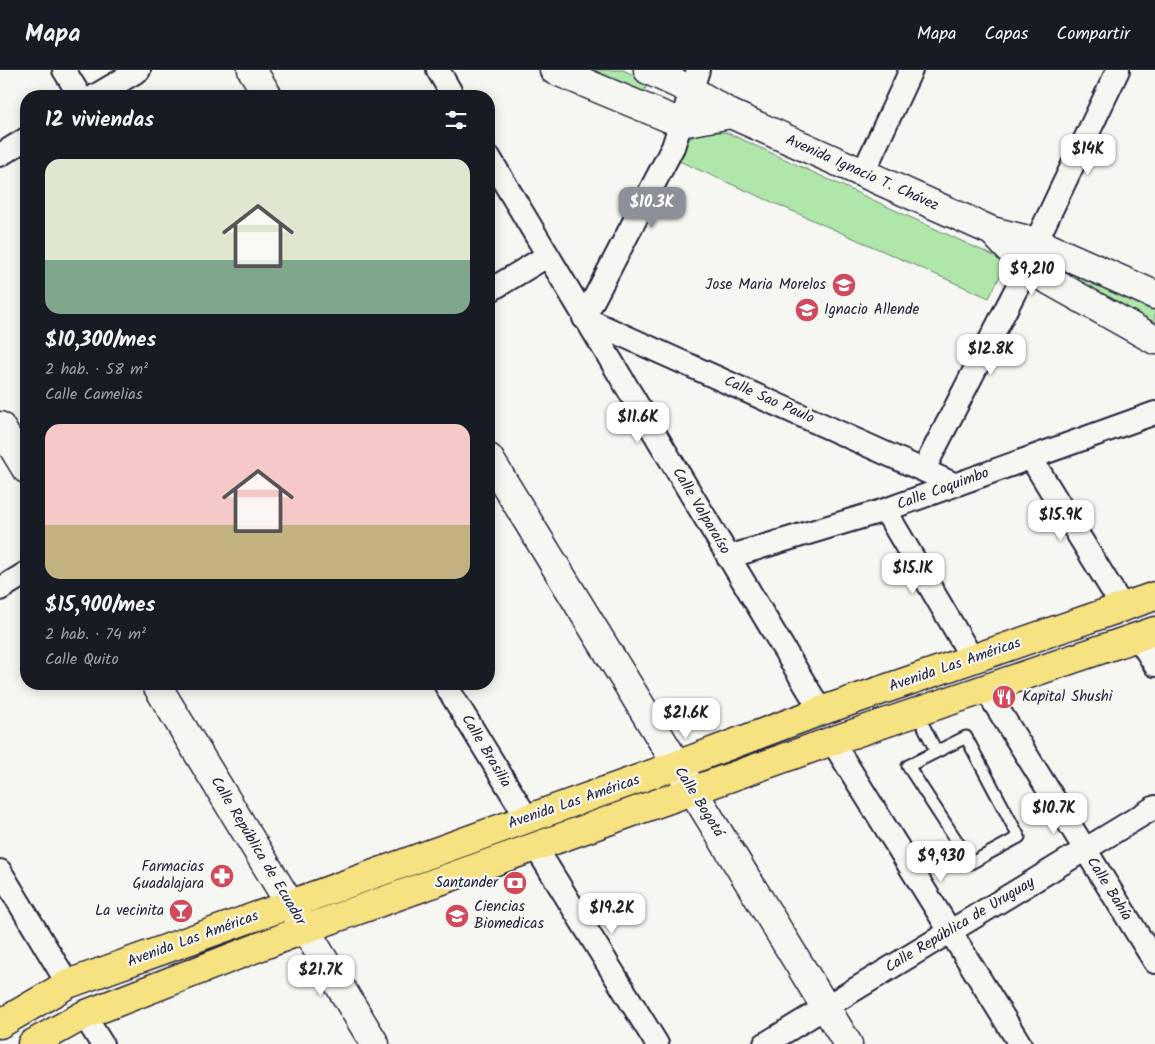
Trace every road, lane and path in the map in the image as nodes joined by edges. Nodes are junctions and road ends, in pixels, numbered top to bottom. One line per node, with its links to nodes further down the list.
1 (64, 70): 10 (street)
2 (139, 70): 11 (street)
3 (252, 70): 12 (street)
4 (438, 70): 13 (street)
5 (554, 70): 15 (street)
6 (648, 70): 9 (street, Avenida Ignacio T. Chávez)
7 (911, 70): 19 (street)
8 (1118, 70): 21 (street)
9 (695, 80): 14 (street, Avenida Ignacio T. Chávez); 15 (street)
10 (76, 90)
11 (105, 90)
12 (264, 90)
13 (450, 90)
14 (731, 114): 15 (street); 19 (street, Avenida Ignacio T. Chávez)
15 (680, 123): 26 (street)
16 (20, 143): 17 (street)
17 (0, 155)
18 (495, 167): 22 (street, Calle Valparaíso)
19 (863, 173): 20 (street, Avenida Ignacio T. Chávez)
20 (992, 231): 21 (street, Avenida Ignacio T. Chávez); 23 (street, Avenida Ignacio T. Chávez)
21 (1036, 242): 23 (street); 25 (street, Avenida Ignacio T. Chávez)
22 (547, 256): 24 (street); 26 (street, Calle Valparaíso)
23 (1027, 268): 27 (street, Avenida Ignacio T. Chávez); 33 (street)
24 (495, 287)
25 (1155, 295)
26 (584, 318): 33 (street, Calle Sao Paulo); 36 (street, Calle Valparaíso)
27 (1155, 340)
28 (1155, 413): 30 (street, Calle Coquimbo)
29 (0, 426): 31 (street)
30 (1031, 458): 34 (street, Calle Coquimbo); 40 (street)
31 (20, 459)
32 (495, 468): 51 (street, Calle Bogotá)
33 (924, 469): 34 (street, Calle Sao Paulo)
34 (954, 484): 35 (street, Calle Coquimbo)
35 (885, 510): 36 (street, Calle Coquimbo); 42 (street)
36 (728, 557): 47 (street, Calle Valparaíso)
37 (20, 577): 38 (street)
38 (0, 589)
39 (1155, 596): 40 (main road, Avenida Las Américas)
40 (1122, 606): 42 (main road, Avenida Las Américas)
41 (1146, 634): 43 (street); 44 (main road, Avenida Las Américas)
42 (973, 660): 47 (main road, Avenida Las Américas)
43 (1155, 665)
44 (985, 688): 48 (main road, Avenida Las Américas); 56 (street, Calle Bahía)
45 (160, 690): 58 (street, Calle República de Ecuador)
46 (449, 690): 54 (street, Calle Brasilia)
47 (821, 711): 51 (main road, Avenida Las Américas)
48 (916, 711): 49 (main road, Avenida Las Américas); 50 (lane)
49 (832, 740): 52 (main road, Avenida Las Américas); 60 (street)
50 (936, 751): 50 (lane)
51 (677, 765): 52 (street, Calle Bogotá); 54 (main road, Avenida Las Américas)
52 (693, 792): 55 (main road, Avenida Las Américas); 63 (street, Calle Bogotá)
53 (1155, 807): 56 (street, Calle República de Uruguay)
54 (527, 818): 58 (main road, Avenida Las Américas)
55 (535, 846): 59 (main road, Avenida Las Américas); 69 (street)
56 (1085, 850): 60 (street, Calle República de Uruguay); 61 (street, Calle Bahía)
57 (0, 871): 62 (street)
58 (290, 905): 59 (street, Calle República de Ecuador); 62 (main road, Avenida Las Américas)
59 (305, 929): 64 (main road, Avenida Las Américas); 68 (street, Calle República de Ecuador)
60 (950, 931): 63 (street, Calle República de Uruguay); 72 (street)
61 (1155, 962)
62 (68, 984): 65 (main road, Avenida Las Américas)
63 (825, 1007): 70 (street, Calle República de Uruguay); 71 (street, Calle Bogotá)
64 (84, 1015): 66 (main road, Avenida Las Américas); 67 (street)
65 (0, 1024)
66 (32, 1044)
67 (102, 1044)
68 (375, 1044)
69 (656, 1044)
70 (765, 1044)
71 (848, 1044)
72 (1020, 1044)

